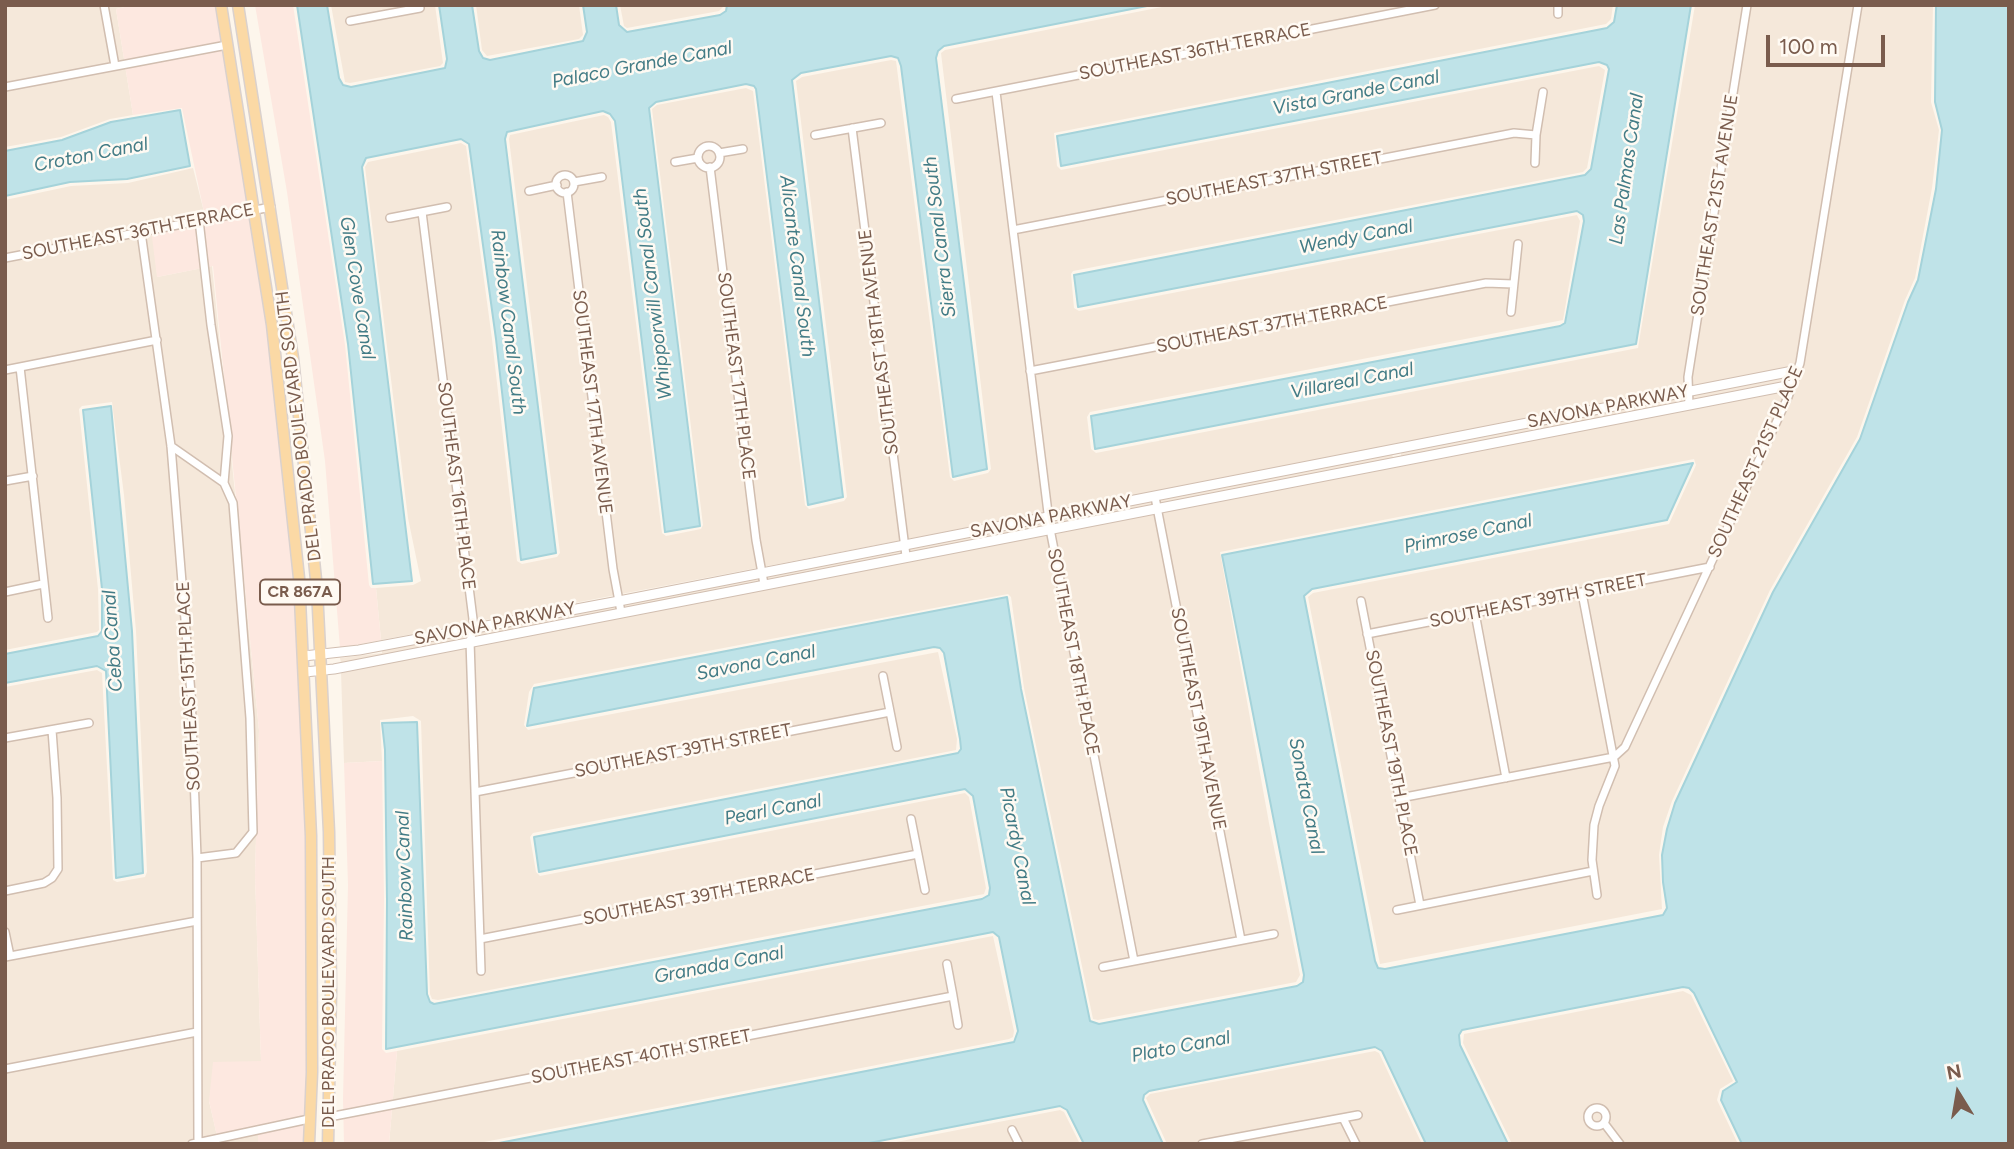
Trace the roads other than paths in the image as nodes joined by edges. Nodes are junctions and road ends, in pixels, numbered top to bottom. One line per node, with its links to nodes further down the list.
1 (104, 5): 14 (street)
2 (220, 5): 13 (main road, DEL PRADO BOULEVARD SOUTH / CR 867A)
3 (238, 5): 15 (main road, DEL PRADO BOULEVARD SOUTH / CR 867A)
4 (384, 5): 11 (street)
5 (1435, 5): 17 (street, SOUTHEAST 36TH TERRACE)
6 (1558, 5): 10 (street)
7 (1747, 5): 53 (street, SOUTHEAST 21ST AVENUE)
8 (1858, 5): 50 (street, SOUTHEAST 21ST PLACE)
9 (420, 8): 11 (street)
10 (1558, 14)
11 (385, 15): 12 (street)
12 (350, 21)
13 (227, 46): 14 (street); 15 (main road); 37 (main road, DEL PRADO BOULEVARD SOUTH / CR 867A)
14 (114, 66): 16 (street)
15 (250, 77): 35 (main road, DEL PRADO BOULEVARD SOUTH / CR 867A)
16 (5, 87)
17 (996, 92): 19 (street, SOUTHEAST 36TH TERRACE); 41 (street, SOUTHEAST 18TH PLACE)
18 (1543, 92): 23 (street)
19 (956, 99)
20 (880, 122): 21 (street)
21 (852, 128): 22 (street); 65 (street, SOUTHEAST 18TH AVENUE)
22 (815, 135)
23 (1536, 135): 28 (street); 41 (street, SOUTHEAST 37TH STREET)
24 (743, 149): 25 (street)
25 (719, 153): 26 (street); 29 (street)
26 (698, 158): 27 (street); 29 (street)
27 (675, 162)
28 (1535, 163)
29 (710, 167): 68 (street, SOUTHEAST 17TH PLACE)
30 (602, 177): 31 (street)
31 (574, 183): 32 (street); 34 (street)
32 (557, 185): 33 (street); 34 (street)
33 (529, 191)
34 (567, 192): 73 (street, SOUTHEAST 17TH AVENUE)
35 (271, 207): 37 (street, SOUTHEAST 36TH TERRACE); 81 (main road, DEL PRADO BOULEVARD SOUTH / CR 867A)
36 (447, 207): 38 (street)
37 (254, 209): 40 (street, SOUTHEAST 36TH TERRACE); 82 (main road, DEL PRADO BOULEVARD SOUTH / CR 867A)
38 (422, 212): 39 (street); 78 (street, SOUTHEAST 16TH PLACE)
39 (390, 218)
40 (199, 220): 42 (street, SOUTHEAST 36TH TERRACE); 60 (street)
41 (1013, 230): 51 (street, SOUTHEAST 18TH PLACE)
42 (141, 232): 44 (street, SOUTHEAST 36TH TERRACE); 47 (street, SOUTHEAST 15TH PLACE)
43 (1518, 244): 45 (street)
44 (5, 258)
45 (1513, 284): 46 (street); 51 (street, SOUTHEAST 37TH TERRACE)
46 (1511, 312)
47 (157, 340): 48 (street); 55 (street, SOUTHEAST 15TH PLACE)
48 (19, 367): 49 (street); 58 (street)
49 (5, 370)
50 (1798, 370): 52 (street, SOUTHEAST 21ST PLACE); 53 (street, SAVONA PARKWAY)
51 (1030, 371): 63 (street, SOUTHEAST 18TH PLACE)
52 (1793, 385): 54 (street, SAVONA PARKWAY); 67 (street, SOUTHEAST 21ST PLACE)
53 (1686, 391): 54 (street, SOUTHEAST 21ST AVENUE); 56 (street, SAVONA PARKWAY)
54 (1689, 405): 57 (street, SAVONA PARKWAY)
55 (170, 446): 60 (street); 97 (street, SOUTHEAST 15TH PLACE)
56 (1396, 449): 57 (street); 61 (street, SAVONA PARKWAY)
57 (1397, 462): 62 (street, SAVONA PARKWAY)
58 (33, 476): 59 (street); 69 (street)
59 (5, 481)
60 (224, 483): 97 (street)
61 (1155, 497): 62 (street, SOUTHEAST 19TH AVENUE); 63 (street, SAVONA PARKWAY)
62 (1157, 509): 64 (street, SAVONA PARKWAY); 108 (street, SOUTHEAST 19TH AVENUE)
63 (1049, 517): 64 (street, SOUTHEAST 18TH PLACE); 65 (street, SAVONA PARKWAY)
64 (1050, 529): 66 (street, SAVONA PARKWAY); 110 (street, SOUTHEAST 18TH PLACE)
65 (905, 545): 66 (street, SOUTHEAST 18TH AVENUE); 68 (street, SAVONA PARKWAY)
66 (906, 556): 70 (street, SAVONA PARKWAY)
67 (1710, 567): 72 (street, SOUTHEAST 39TH STREET); 91 (street, SOUTHEAST 21ST PLACE)
68 (762, 573): 70 (street, SOUTHEAST 17TH PLACE); 73 (street, SAVONA PARKWAY)
69 (43, 584): 71 (street); 77 (street)
70 (764, 584): 75 (street, SAVONA PARKWAY)
71 (5, 592)
72 (1582, 593): 76 (street, SOUTHEAST 39TH STREET); 91 (street)
73 (619, 601): 75 (street, SOUTHEAST 17TH AVENUE); 78 (street, SAVONA PARKWAY)
74 (1361, 601): 79 (street, SOUTHEAST 19TH PLACE)
75 (621, 612): 80 (street, SAVONA PARKWAY)
76 (1475, 613): 79 (street, SOUTHEAST 39TH STREET); 92 (street)
77 (48, 618)
78 (474, 627): 80 (street, SOUTHEAST 16TH PLACE); 81 (street, SAVONA PARKWAY)
79 (1367, 634): 94 (street, SOUTHEAST 19TH PLACE)
80 (470, 641): 83 (street, SAVONA PARKWAY); 93 (street, SOUTHEAST 16TH PLACE)
81 (322, 655): 82 (street, SAVONA PARKWAY); 83 (main road, DEL PRADO BOULEVARD SOUTH / CR 867A)
82 (304, 656): 84 (main road, DEL PRADO BOULEVARD SOUTH / CR 867A)
83 (322, 670): 84 (street, SAVONA PARKWAY); 120 (main road, DEL PRADO BOULEVARD SOUTH / CR 867A)
84 (305, 672): 118 (main road, DEL PRADO BOULEVARD SOUTH / CR 867A)
85 (883, 676): 86 (street)
86 (890, 712): 90 (street); 93 (street, SOUTHEAST 39TH STREET)
87 (89, 723): 88 (street)
88 (52, 730): 89 (street); 100 (street)
89 (5, 738)
90 (897, 747)
91 (1614, 757): 92 (street); 98 (street, SOUTHEAST 21ST PLACE)
92 (1506, 778): 94 (street)
93 (475, 792): 107 (street, SOUTHEAST 16TH PLACE)
94 (1400, 798): 102 (street, SOUTHEAST 19TH PLACE)
95 (911, 819): 96 (street)
96 (918, 854): 99 (street); 107 (street, SOUTHEAST 39TH TERRACE)
97 (197, 858): 104 (street, SOUTHEAST 15TH PLACE)
98 (1593, 871): 101 (street, SOUTHEAST 21ST PLACE); 102 (street)
99 (925, 890)
100 (5, 891)
101 (1597, 895)
102 (1420, 905): 103 (street)
103 (1396, 910)
104 (197, 921): 109 (street); 116 (street, SOUTHEAST 15TH PLACE)
105 (5, 932): 109 (street)
106 (1274, 934): 108 (street)
107 (480, 939): 113 (street, SOUTHEAST 16TH PLACE)
108 (1241, 940): 110 (street)
109 (7, 956)
110 (1134, 961): 112 (street)
111 (947, 964): 114 (street)
112 (1102, 967)
113 (481, 971)
114 (953, 996): 115 (street); 120 (street, SOUTHEAST 40TH STREET)
115 (958, 1025)
116 (197, 1032): 117 (street); 126 (street, SOUTHEAST 15TH PLACE)
117 (5, 1069)
118 (311, 1095): 120 (main road); 122 (main road, DEL PRADO BOULEVARD SOUTH / CR 867A)
119 (1358, 1115): 121 (street)
120 (329, 1117): 128 (main road, DEL PRADO BOULEVARD SOUTH / CR 867A)
121 (1343, 1118): 125 (street); 131 (street)
122 (309, 1119): 126 (street); 127 (main road, DEL PRADO BOULEVARD SOUTH / CR 867A); 128 (main road)
123 (1604, 1123): 132 (street)
124 (1012, 1130): 129 (street)
125 (1235, 1141): 130 (street)
126 (195, 1143)
127 (309, 1144)
128 (328, 1144)
129 (1019, 1144)
130 (1202, 1144)
131 (1356, 1144)
132 (1620, 1144)

